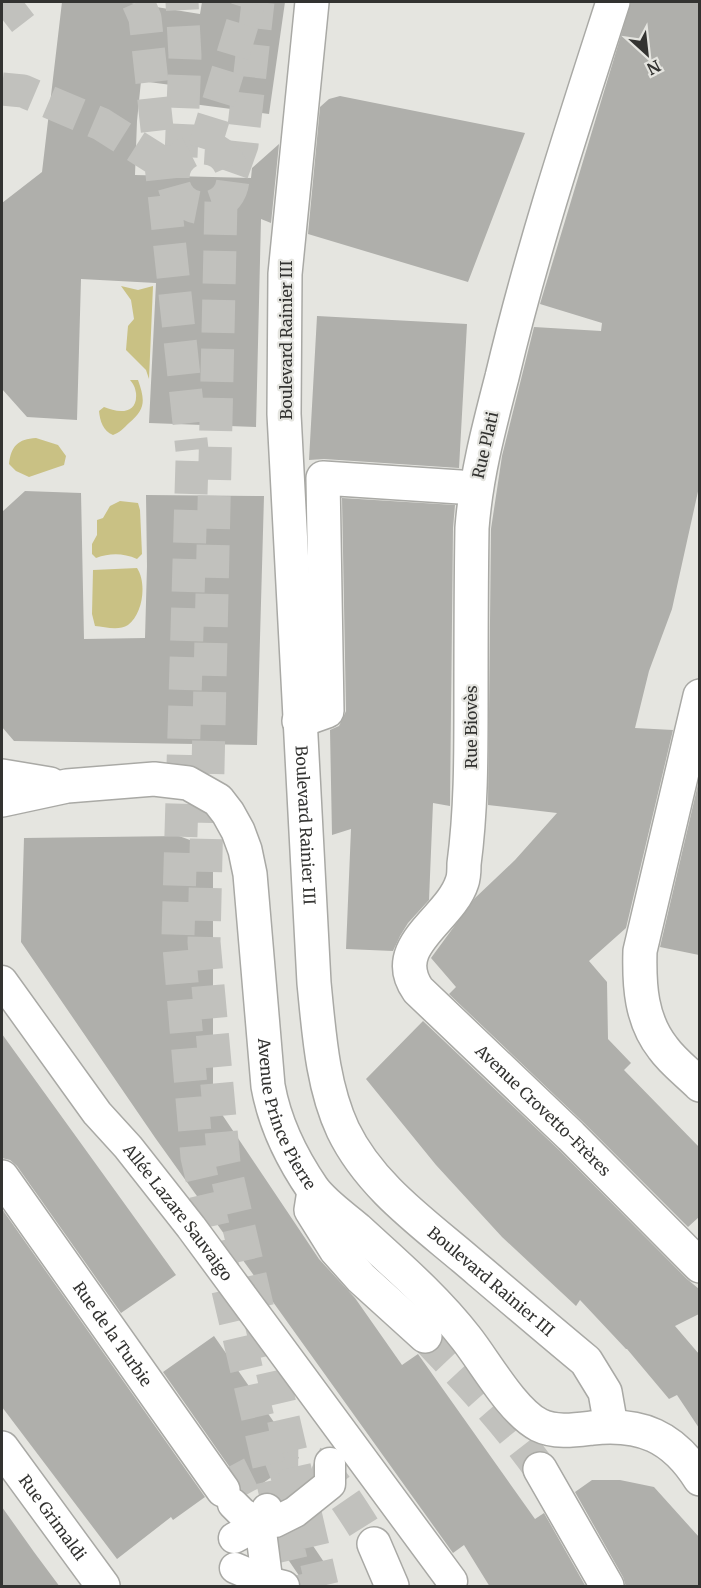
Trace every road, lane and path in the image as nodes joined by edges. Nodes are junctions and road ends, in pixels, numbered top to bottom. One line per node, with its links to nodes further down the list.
1 (312, 2): 5 (street, Boulevard Rainier III)
2 (613, 2): 3 (street, Rue Plati)
3 (475, 490): 5 (street, Rue Plati); 9 (street, Rue Biovès)
4 (699, 696): 11 (street)
5 (299, 721): 16 (street, Boulevard Rainier III)
6 (2, 776): 7 (street, Avenue Prince Pierre)
7 (67, 786): 8 (street, Avenue Prince Pierre); 13 (street, Avenue Prince Pierre)
8 (2, 801)
9 (414, 947): 14 (street, Avenue Crovetto-Frères)
10 (2, 981): 18 (street, Allée Lazare Sauvaigo)
11 (699, 1085)
12 (2, 1177): 21 (street, Rue de la Turbie)
13 (314, 1191): 15 (street); 16 (street, Avenue Prince Pierre)
14 (699, 1266)
15 (425, 1336)
16 (611, 1426): 20 (street)
17 (2, 1448): 26 (street, Rue Grimaldi)
18 (332, 1462): 21 (street); 24 (street, Allée Lazare Sauvaigo)
19 (540, 1469): 28 (street)
20 (699, 1479)
21 (237, 1514): 25 (street)
22 (374, 1544): 27 (street)
23 (235, 1568): 25 (street)
24 (452, 1581)
25 (273, 1585)
26 (103, 1587)
27 (392, 1587)
28 (607, 1587)

